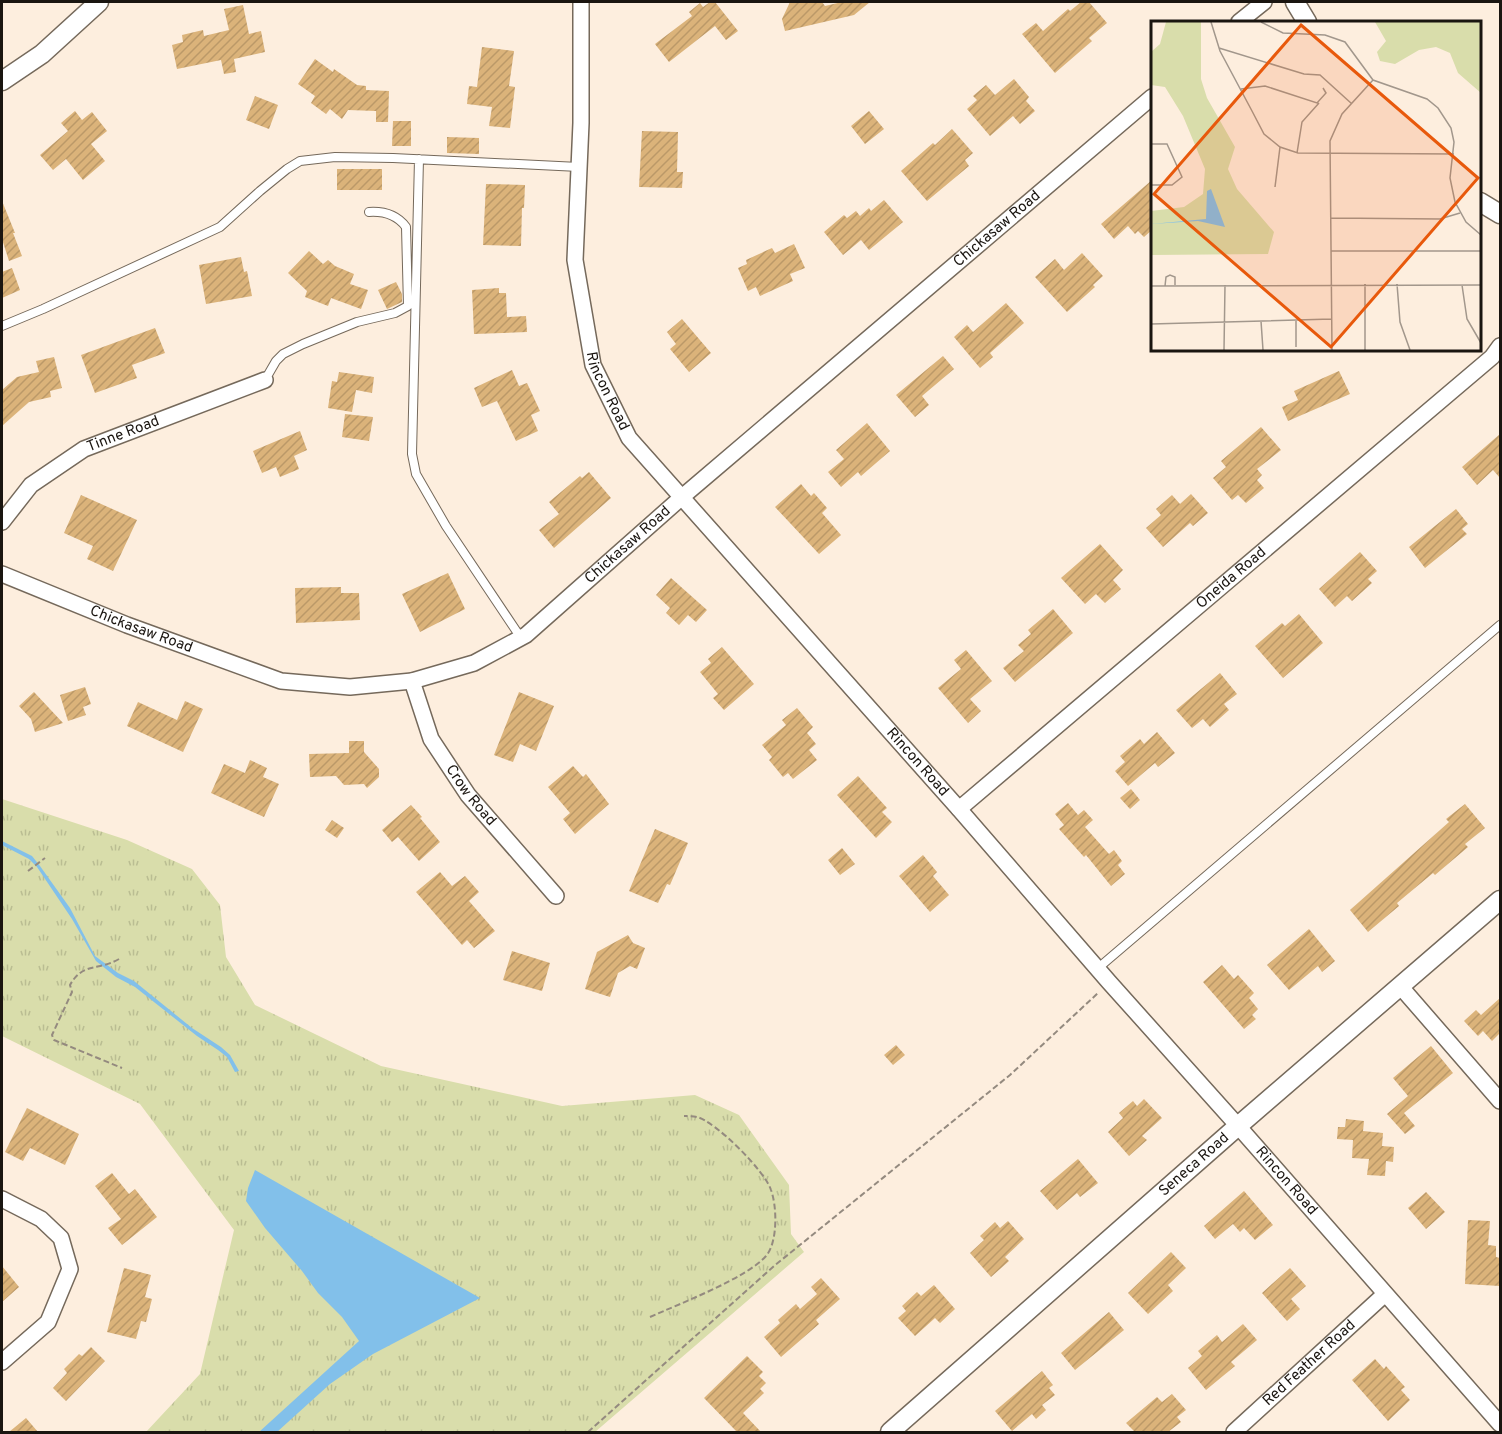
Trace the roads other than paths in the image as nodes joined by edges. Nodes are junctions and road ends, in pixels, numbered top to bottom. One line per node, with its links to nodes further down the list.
1 (99, 2): 7 (street)
2 (581, 2): 10 (street, Rincon Road)
3 (1264, 2): 5 (street)
4 (1295, 2): 6 (street)
5 (1240, 21)
6 (1306, 21)
7 (2, 81)
8 (1151, 98): 17 (street, Chickasaw Road)
9 (419, 159): 10 (lane); 14 (lane); 21 (lane)
10 (579, 167): 17 (street, Rincon Road)
11 (1481, 203): 13 (street)
12 (369, 212): 16 (lane)
13 (1500, 214)
14 (2, 326)
15 (1500, 346): 23 (street, Oneida Road)
16 (266, 380): 18 (street, Tinne Road)
17 (682, 498): 21 (street, Chickasaw Road); 23 (street, Rincon Road)
18 (2, 522)
19 (2, 574): 22 (street, Chickasaw Road)
20 (1500, 625): 26 (lane)
21 (521, 638): 22 (street, Chickasaw Road)
22 (412, 681): 24 (street, Crow Road)
23 (959, 809): 26 (street, Rincon Road)
24 (556, 896)
25 (1500, 900): 27 (street, Seneca Road)
26 (1097, 969): 29 (street, Rincon Road)
27 (1400, 986): 28 (street); 29 (street, Seneca Road)
28 (1500, 1101)
29 (1238, 1126): 31 (street, Rincon Road); 34 (street, Seneca Road)
30 (2, 1199): 32 (street)
31 (1385, 1294): 33 (street, Rincon Road); 35 (street, Red Feather Road)
32 (2, 1362)
33 (1500, 1424)
34 (890, 1432)
35 (1234, 1432)

